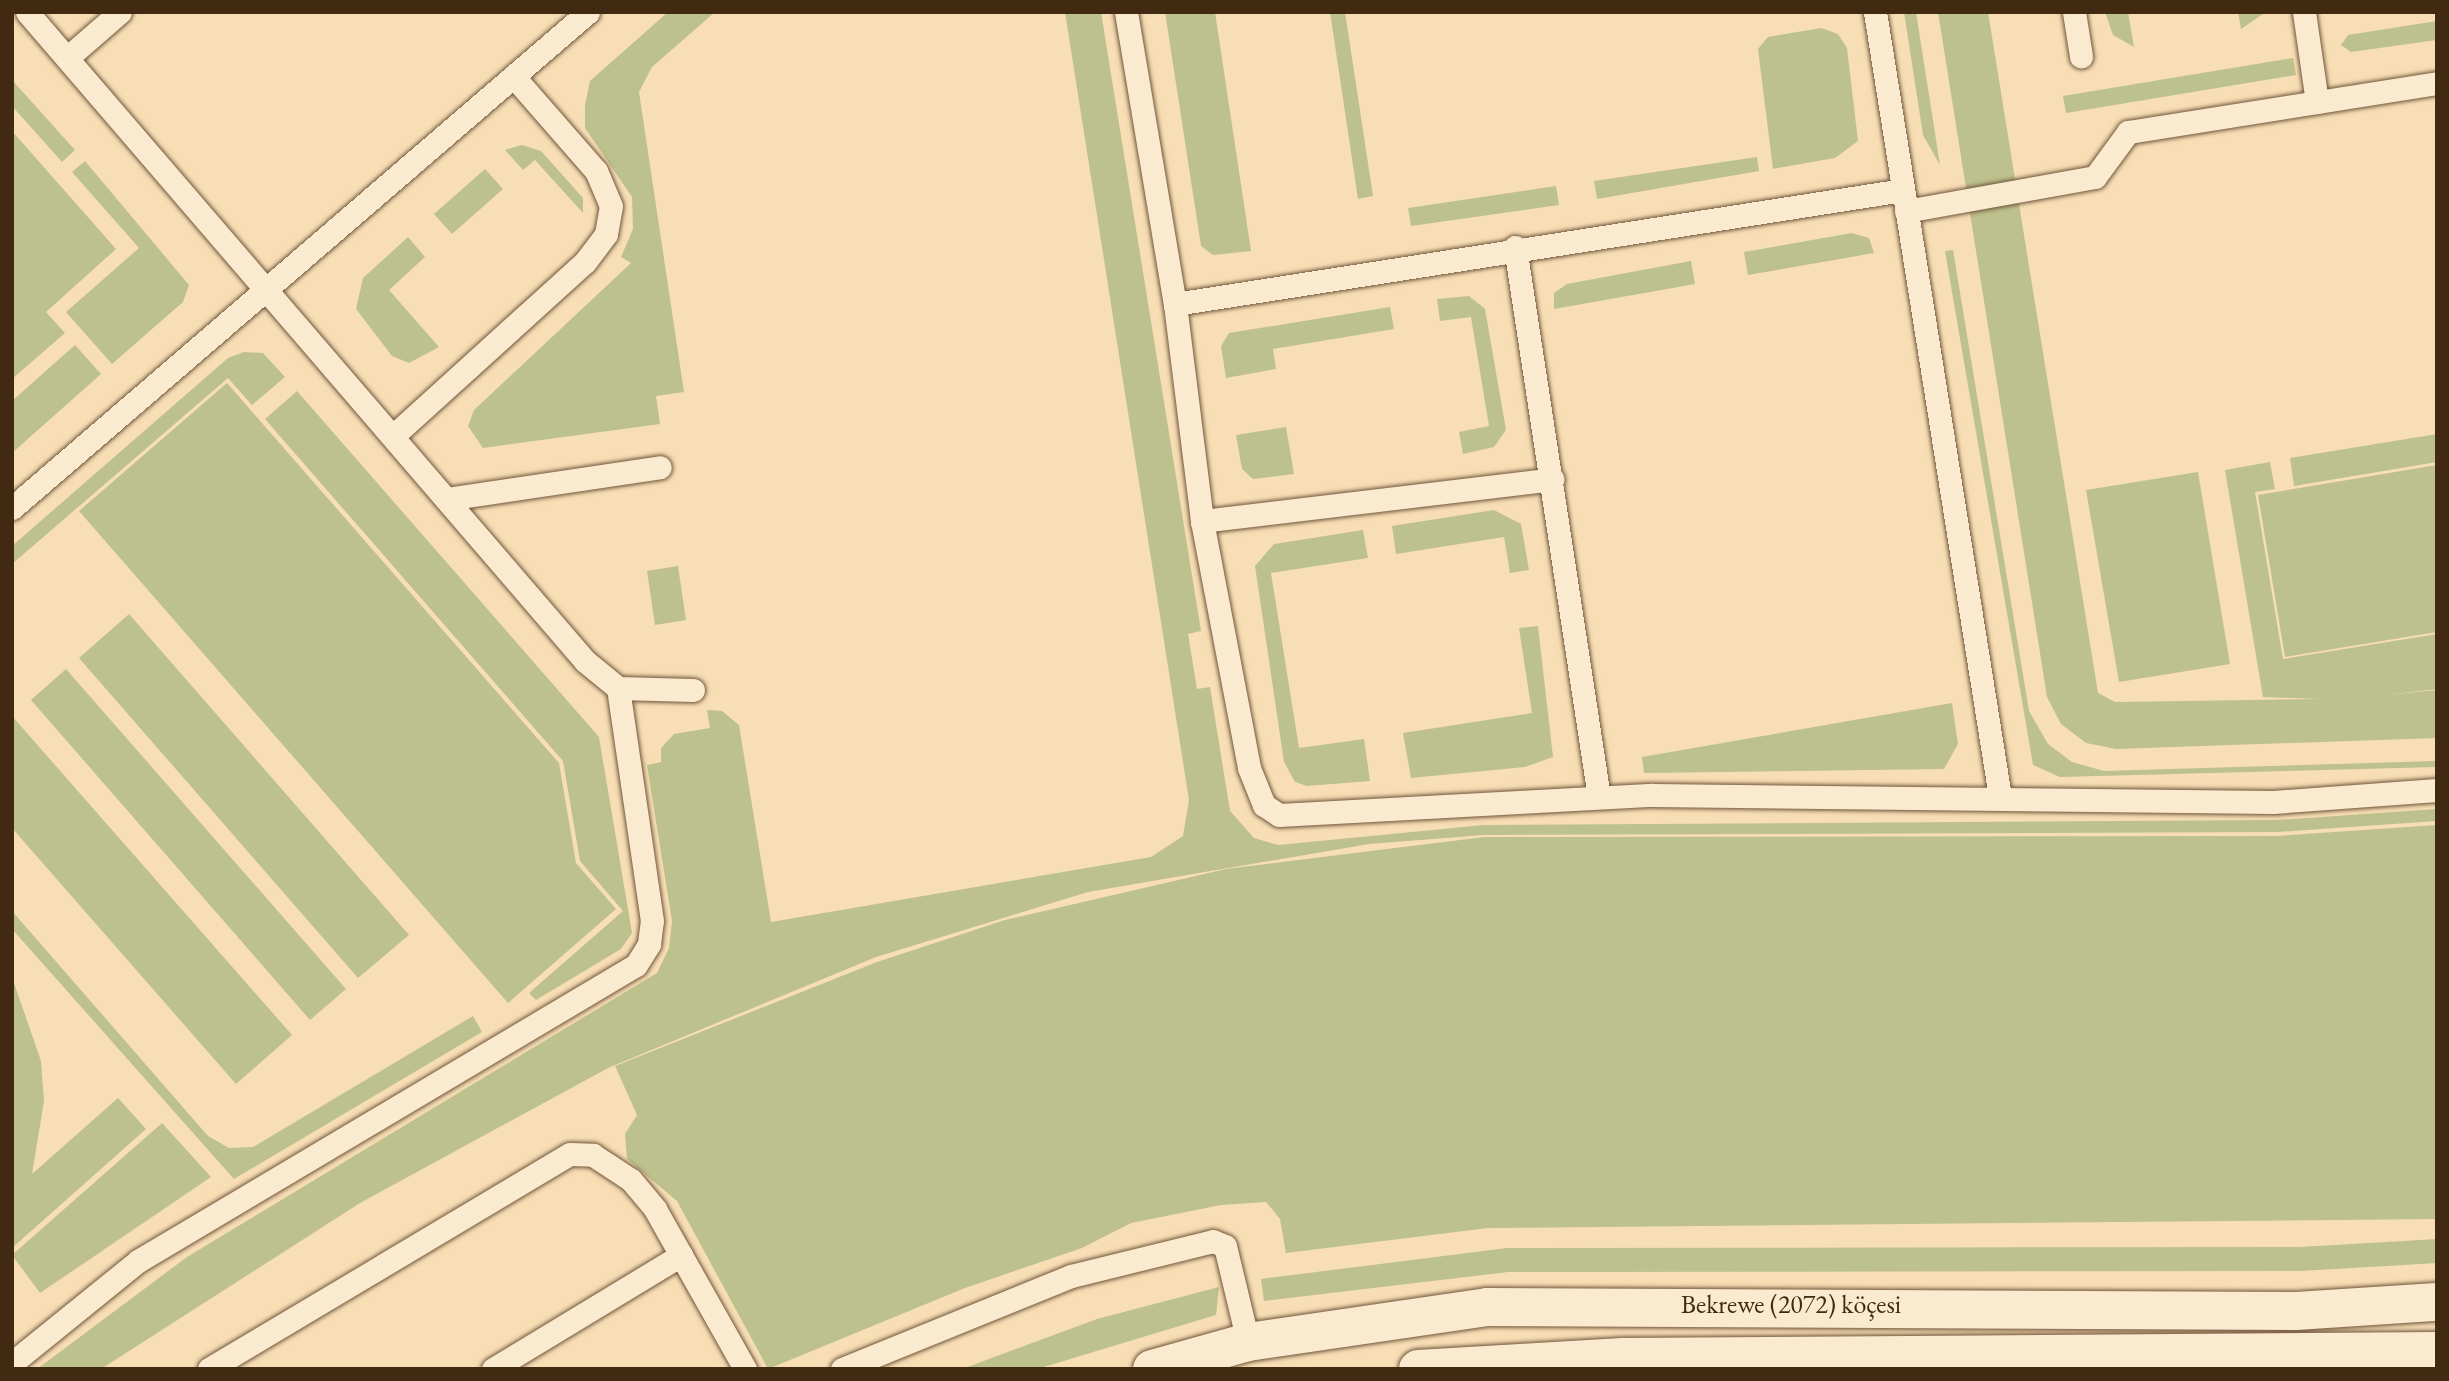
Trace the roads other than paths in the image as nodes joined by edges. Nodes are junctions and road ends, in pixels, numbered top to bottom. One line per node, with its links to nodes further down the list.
1 (27, 12): 9 (lane)
2 (120, 12): 9 (lane)
3 (588, 12): 10 (lane)
4 (1126, 12): 16 (lane)
5 (1875, 12): 13 (lane)
6 (2074, 12): 8 (lane)
7 (2304, 12): 12 (lane)
8 (2081, 56)
9 (67, 58): 15 (lane)
10 (513, 76): 15 (lane); 17 (lane)
11 (2437, 83): 12 (lane)
12 (2317, 102): 13 (lane)
13 (1905, 200): 14 (lane); 27 (lane)
14 (1515, 247): 16 (lane); 19 (lane)
15 (266, 286): 17 (lane); 21 (lane)
16 (1175, 304): 22 (lane)
17 (393, 436): 20 (lane)
18 (660, 467): 20 (lane)
19 (1552, 479): 22 (lane); 26 (lane)
20 (447, 499): 23 (lane)
21 (12, 508)
22 (1202, 521): 26 (lane)
23 (618, 688): 24 (lane); 32 (lane)
24 (692, 690)
25 (2437, 790): 27 (lane)
26 (1599, 797): 27 (lane)
27 (2000, 797)
28 (681, 1255): 33 (lane); 34 (lane); 35 (lane)
29 (2437, 1302): 30 (main road, Bekrewe (2072) köçesi)
30 (1248, 1342): 36 (lane); 37 (main road, Bekrewe (2072) köçesi)
31 (2437, 1351): 38 (main road, Bekrewe (2072) köçesi)
32 (12, 1363)
33 (209, 1369)
34 (494, 1369)
35 (745, 1369)
36 (842, 1369)
37 (1152, 1369)
38 (1418, 1369)

